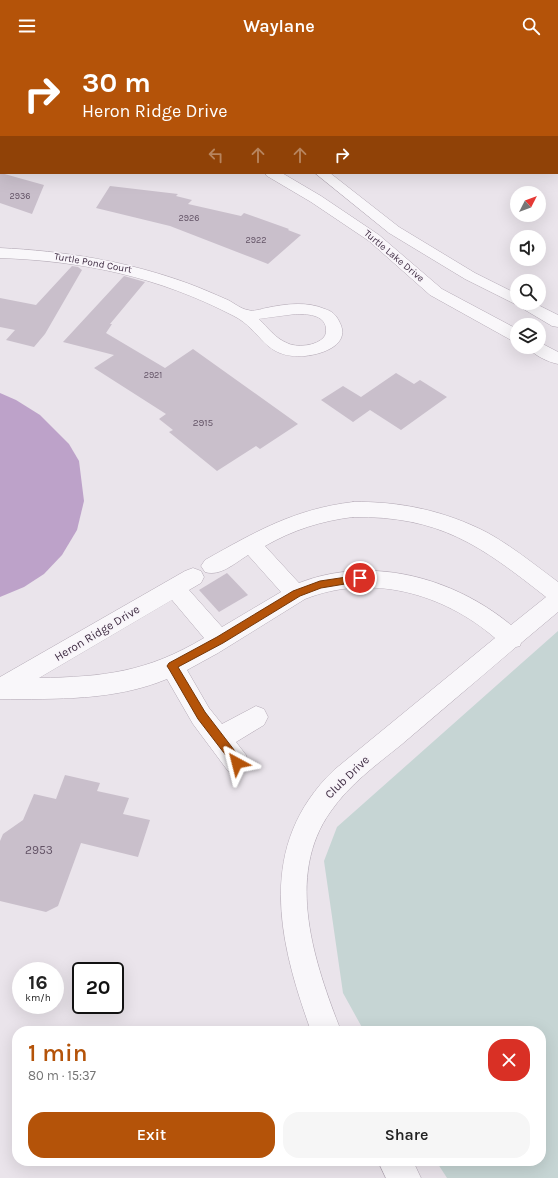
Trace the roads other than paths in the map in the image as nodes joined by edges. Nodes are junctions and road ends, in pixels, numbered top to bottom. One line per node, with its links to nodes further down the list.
1 (274, 174): 4 (street, Turtle Lake Drive)
2 (323, 174): 3 (street, Turtle Lake Drive)
3 (394, 230): 4 (street); 6 (street, Turtle Lake Drive)
4 (374, 238): 11 (street, Turtle Lake Drive)
5 (0, 253): 9 (street, Turtle Pond Court)
6 (510, 296)
7 (511, 310): 11 (street)
8 (535, 310): 10 (street)
9 (248, 316): 9 (street, Turtle Pond Court)
10 (558, 322)
11 (493, 323): 12 (street, Turtle Lake Drive)
12 (510, 332)
13 (546, 352): 14 (street)
14 (558, 359)
15 (251, 544): 16 (street); 17 (street); 18 (street)
16 (212, 566)
17 (296, 594): 20 (street, Heron Ridge Drive); 21 (street, Heron Ridge Drive)
18 (558, 594)
19 (558, 599): 20 (street, Club Drive)
20 (512, 639): 27 (street, Club Drive)
21 (220, 640): 22 (street, Heron Ridge Drive); 23 (street, Heron Ridge Drive)
22 (172, 666): 23 (street, Heron Ridge Drive); 25 (street)
23 (0, 689)
24 (256, 718): 25 (street)
25 (219, 739): 26 (street)
26 (237, 763)
27 (324, 1026)
28 (397, 1166): 29 (street)
29 (405, 1178)

